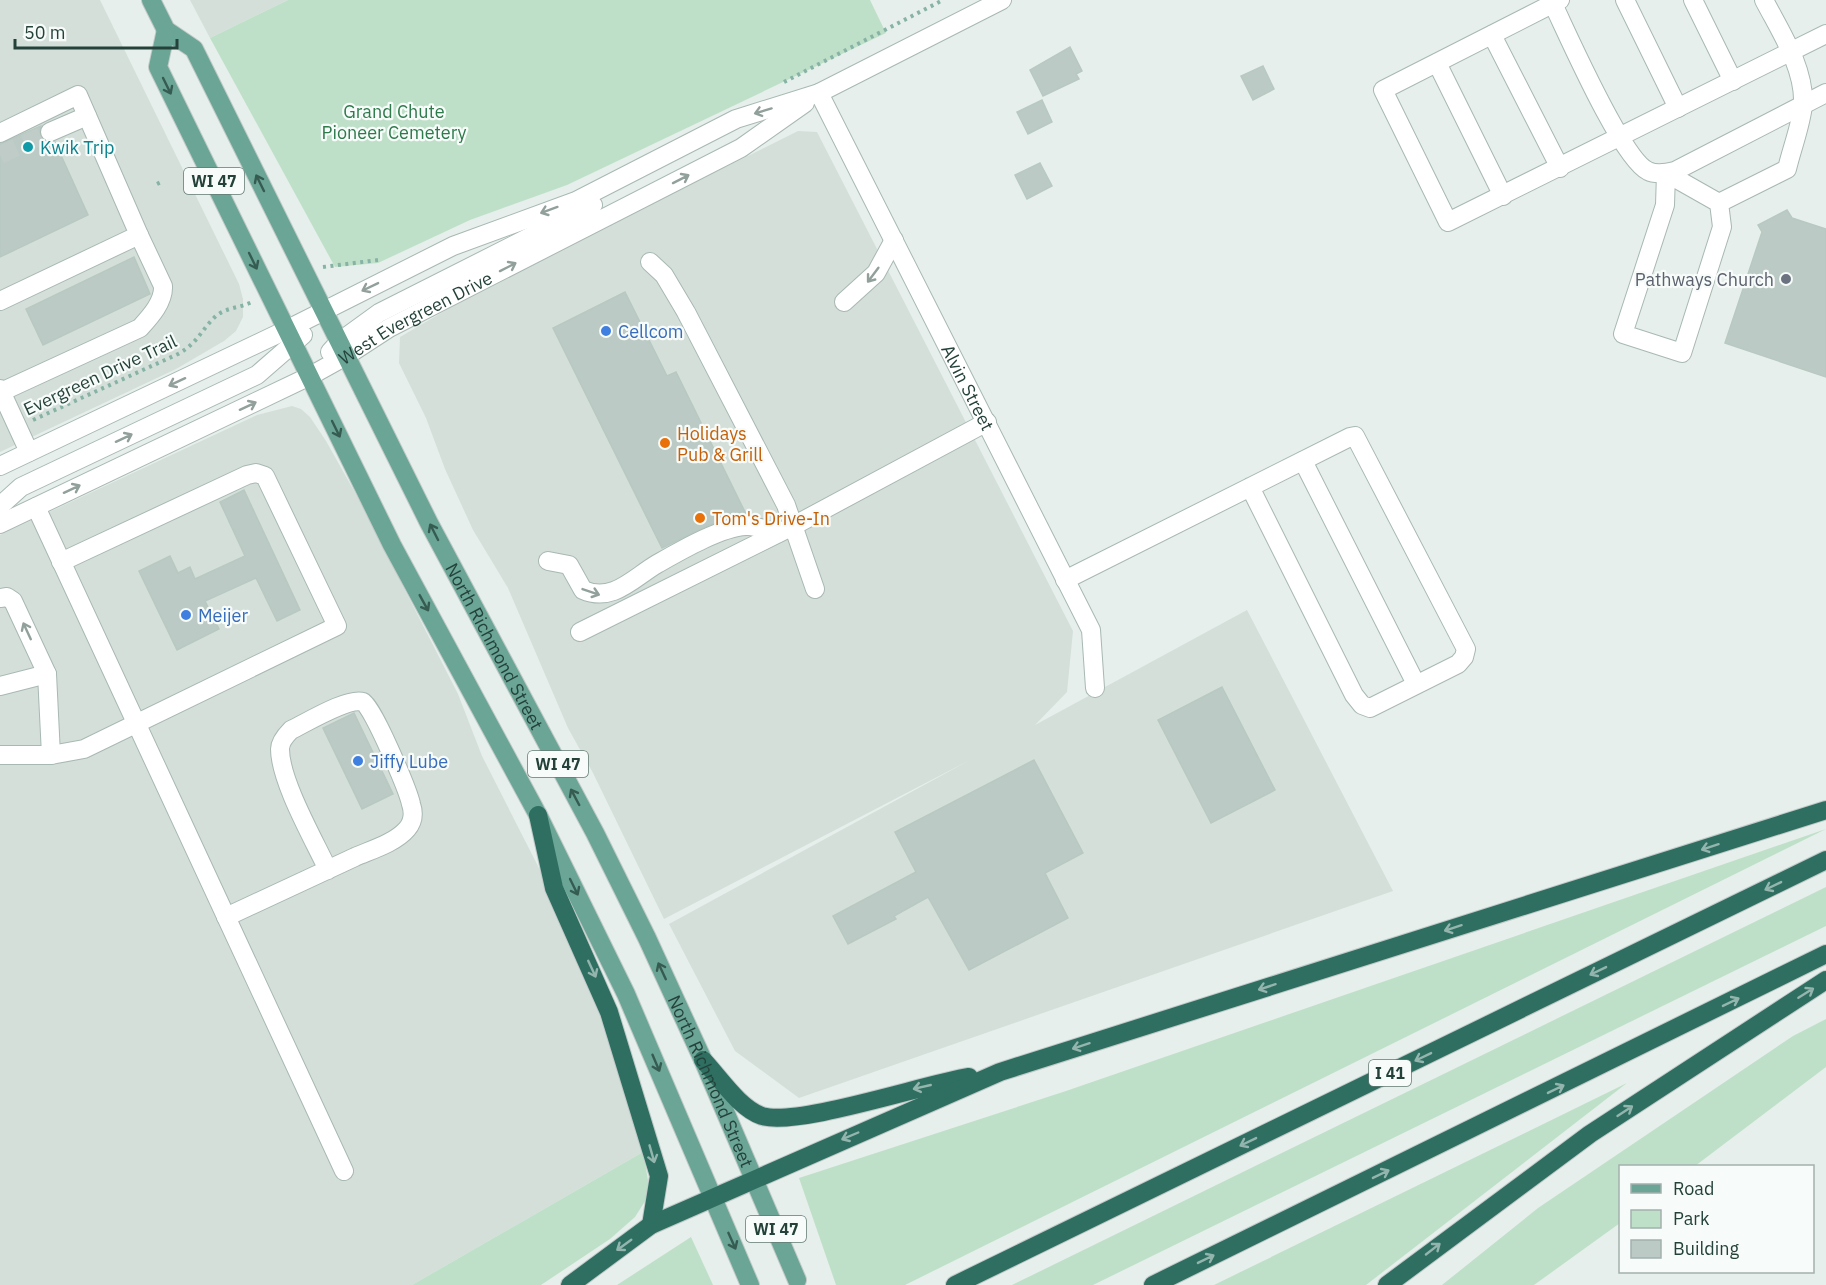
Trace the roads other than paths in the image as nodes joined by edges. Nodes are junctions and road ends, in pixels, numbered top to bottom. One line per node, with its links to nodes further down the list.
1 (151, 0): 7 (main road, North Richmond Street / WI 47)
2 (1002, 0): 13 (street, West Evergreen Drive)
3 (1624, 0): 16 (street)
4 (1693, 0): 12 (street)
5 (1764, 0): 10 (street)
6 (1556, 2): 9 (street); 20 (street)
7 (166, 30): 31 (main road, North Richmond Street / WI 47, one-way to 7); 32 (main road, WI 47, one-way to 32)
8 (1826, 34): 10 (street)
9 (1492, 35): 11 (street); 22 (street)
10 (1790, 52): 12 (street); 15 (street)
11 (1437, 63): 24 (street); 24 (street)
12 (1733, 81): 16 (street)
13 (819, 93): 21 (street, West Evergreen Drive, one-way to 21); 27 (street, Alvin Street); 33 (street, West Evergreen Drive, one-way to 13)
14 (1826, 93): 15 (street)
15 (1803, 105): 23 (street); 25 (street)
16 (1678, 108): 20 (street)
17 (87, 116): 18 (street); 19 (street); 26 (street)
18 (50, 132)
19 (0, 133)
20 (1620, 137): 22 (street); 23 (street)
21 (644, 166): 31 (street, West Evergreen Drive, one-way to 31); 33 (street)
22 (1560, 168): 24 (street)
23 (1666, 173): 25 (street); 25 (street)
24 (1503, 196)
25 (1719, 203)
26 (139, 235): 29 (street); 35 (street)
27 (894, 240): 30 (street, one-way to 30); 36 (street, Alvin Street)
28 (650, 262): 44 (street)
29 (0, 301)
30 (844, 303)
31 (323, 310): 32 (street, West Evergreen Drive); 33 (main road, North Richmond Street / WI 47)
32 (290, 337): 34 (main road, WI 47); 37 (street, West Evergreen Drive, one-way to 37); 41 (street, one-way to 32)
33 (343, 349): 34 (street, West Evergreen Drive); 66 (main road, North Richmond Street / WI 47, one-way to 33)
34 (310, 376): 42 (street, West Evergreen Drive, one-way to 34); 60 (main road, WI 47, one-way to 60)
35 (1, 391): 37 (street)
36 (987, 423): 44 (street); 48 (street, Alvin Street)
37 (29, 452): 39 (street, West Evergreen Drive)
38 (1303, 461): 40 (street); 53 (street); 53 (street)
39 (0, 466)
40 (1250, 487): 48 (street); 53 (street)
41 (0, 506)
42 (36, 507): 43 (street, West Evergreen Drive); 47 (street)
43 (0, 524)
44 (795, 525): 45 (street); 49 (street)
45 (778, 533): 46 (street, one-way to 45); 51 (street)
46 (548, 561)
47 (61, 562): 56 (street); 56 (street)
48 (1065, 580): 55 (street, Alvin Street)
49 (815, 589)
50 (0, 598): 52 (street, one-way to 50)
51 (580, 632)
52 (47, 674): 54 (street); 58 (street)
53 (1416, 684)
54 (0, 686)
55 (1095, 688)
56 (135, 723): 58 (street); 63 (street)
57 (0, 755): 58 (street)
58 (51, 755)
59 (1826, 810): 67 (highway, one-way to 67)
60 (538, 815): 70 (main road, WI 47, one-way to 70); 71 (highway, one-way to 71)
61 (1826, 860): 75 (highway, I 41, one-way to 75)
62 (328, 870): 62 (street); 63 (street)
63 (226, 917): 68 (street)
64 (1826, 954): 76 (highway, one-way to 64)
65 (1826, 980): 77 (highway, one-way to 65)
66 (703, 1060): 67 (highway, one-way to 66); 69 (main road, North Richmond Street / WI 47)
67 (1000, 1072): 69 (highway, one-way to 69)
68 (344, 1171)
69 (754, 1178): 70 (highway); 72 (main road, North Richmond Street / WI 47)
70 (712, 1198): 71 (highway); 74 (main road, WI 47, one-way to 74)
71 (651, 1225): 73 (highway, one-way to 73)
72 (797, 1280)
73 (570, 1285)
74 (750, 1285)
75 (955, 1285)
76 (1153, 1285)
77 (1387, 1285)

